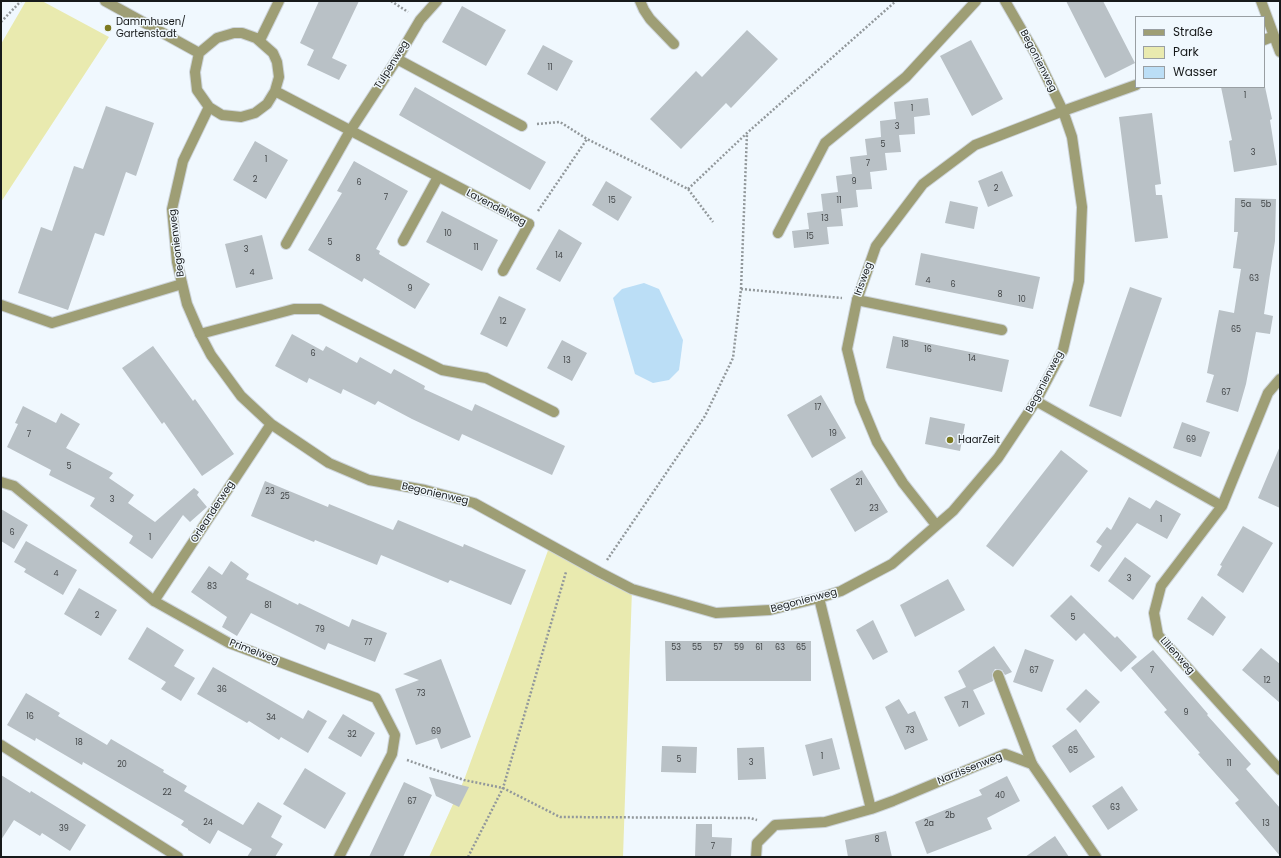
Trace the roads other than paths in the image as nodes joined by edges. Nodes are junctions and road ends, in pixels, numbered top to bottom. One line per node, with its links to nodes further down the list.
1 (105, 1): 13 (street)
2 (279, 1): 9 (street)
3 (437, 1): 14 (street, Tulpenweg)
4 (640, 1): 11 (street)
5 (976, 1): 22 (street)
6 (1005, 1): 18 (street, Begonienweg)
7 (1261, 1): 8 (street)
8 (1274, 36): 10 (street); 12 (street)
9 (260, 40): 13 (street); 16 (street)
10 (1265, 40)
11 (674, 44)
12 (1280, 52)
13 (199, 53): 17 (street)
14 (397, 58): 19 (street); 20 (street, Tulpenweg)
15 (1135, 85): 18 (street, Irisweg)
16 (275, 91): 17 (street); 20 (street, Lavendelweg)
17 (209, 107): 26 (street, Begonienweg)
18 (1063, 111): 27 (street, Irisweg); 32 (street, Begonienweg)
19 (522, 126)
20 (350, 131): 21 (street, Lavendelweg); 24 (street)
21 (438, 177): 23 (street); 25 (street, Lavendelweg)
22 (778, 233)
23 (404, 241)
24 (286, 244)
25 (503, 271)
26 (182, 284): 28 (street); 30 (street, Begonienweg)
27 (857, 300): 29 (street); 37 (street, Irisweg)
28 (1, 305)
29 (1002, 330)
30 (200, 334): 33 (street); 34 (street, Begonienweg)
31 (1280, 379): 36 (street, Lilienweg)
32 (1036, 401): 36 (street); 37 (street, Begonienweg)
33 (554, 412)
34 (271, 424): 38 (street, Begonienweg); 39 (street, Orleanderweg)
35 (1, 482): 39 (street, Primelweg)
36 (1222, 506): 43 (street, Lilienweg)
37 (936, 525): 38 (street, Begonienweg)
38 (819, 598): 44 (street)
39 (154, 601): 46 (street, Primelweg)
40 (998, 675): 42 (street)
41 (1, 745): 45 (street)
42 (1032, 764): 44 (street, Narzissenweg); 48 (street)
43 (1280, 770)
44 (871, 809): 47 (street, Narzissenweg)
45 (178, 857)
46 (339, 857)
47 (756, 857)
48 (1096, 857)

